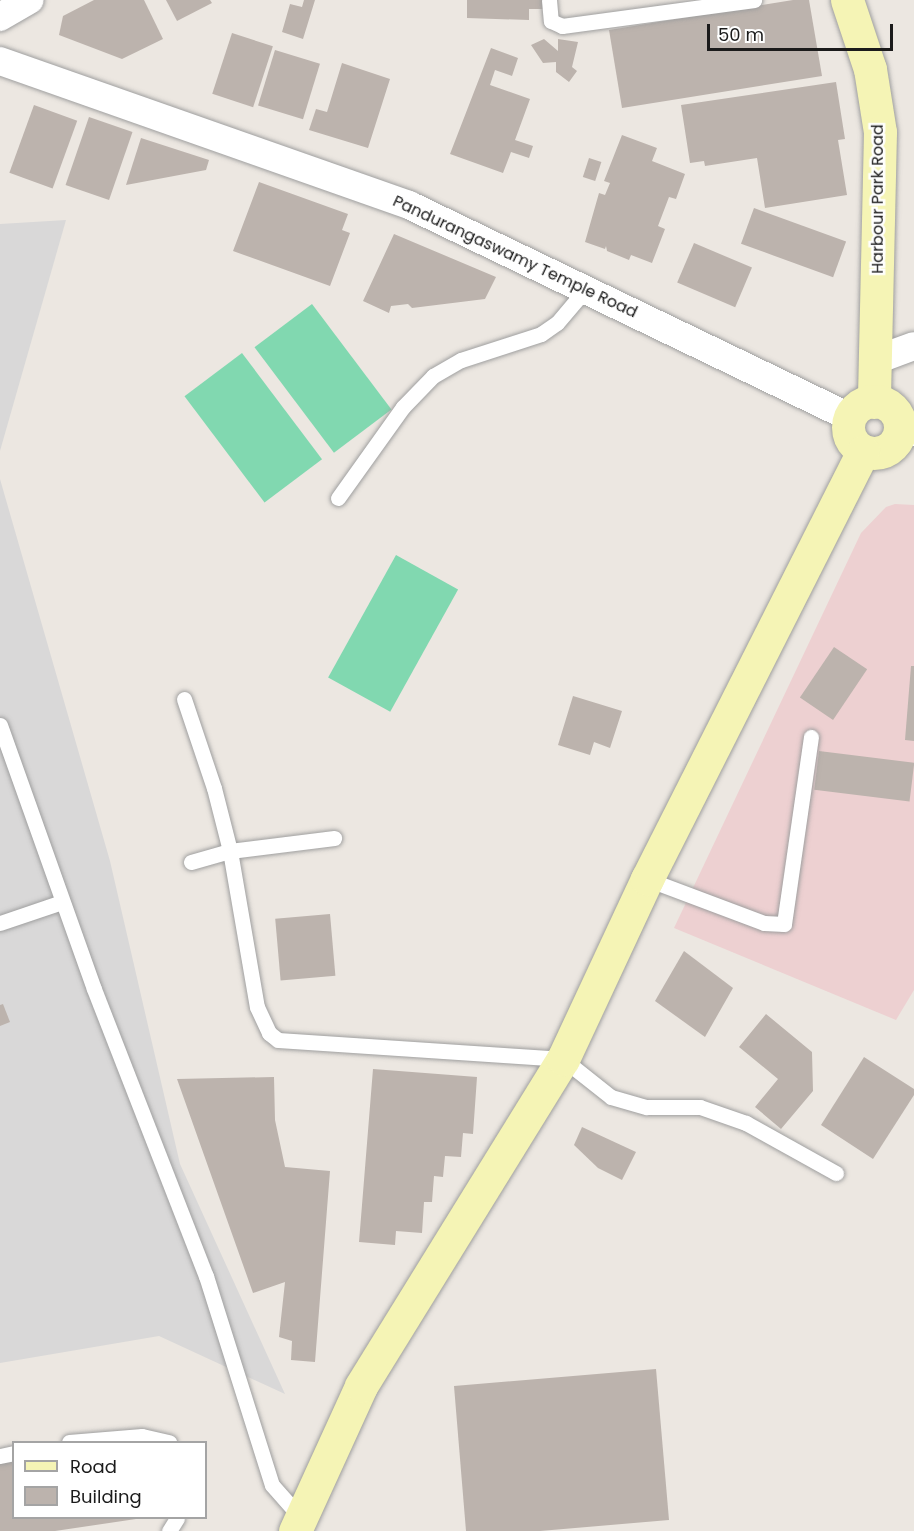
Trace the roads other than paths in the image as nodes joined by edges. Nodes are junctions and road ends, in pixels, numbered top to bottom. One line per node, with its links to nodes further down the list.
1 (29, 0): 5 (street)
2 (549, 0): 3 (lane)
3 (754, 0)
4 (847, 0): 9 (street, Harbour Park Road)
5 (0, 18)
6 (0, 61): 7 (street, Pandurangaswamy Temple Road)
7 (585, 290): 10 (street, Pandurangaswamy Temple Road); 13 (lane)
8 (914, 346): 9 (street)
9 (876, 360): 10 (street, Harbour Park Road)
10 (862, 409): 11 (street); 12 (street)
11 (907, 431): 12 (street)
12 (863, 451): 20 (street)
13 (338, 498)
14 (184, 699): 18 (lane)
15 (0, 725): 21 (lane)
16 (811, 737): 20 (lane)
17 (334, 838): 18 (lane)
18 (230, 851): 19 (lane); 23 (lane)
19 (191, 862)
20 (647, 879): 23 (street)
21 (62, 902): 22 (lane); 27 (lane)
22 (0, 923)
23 (563, 1059): 24 (lane); 27 (street)
24 (836, 1173)
25 (90, 1441): 26 (lane)
26 (161, 1441)
27 (301, 1527)

